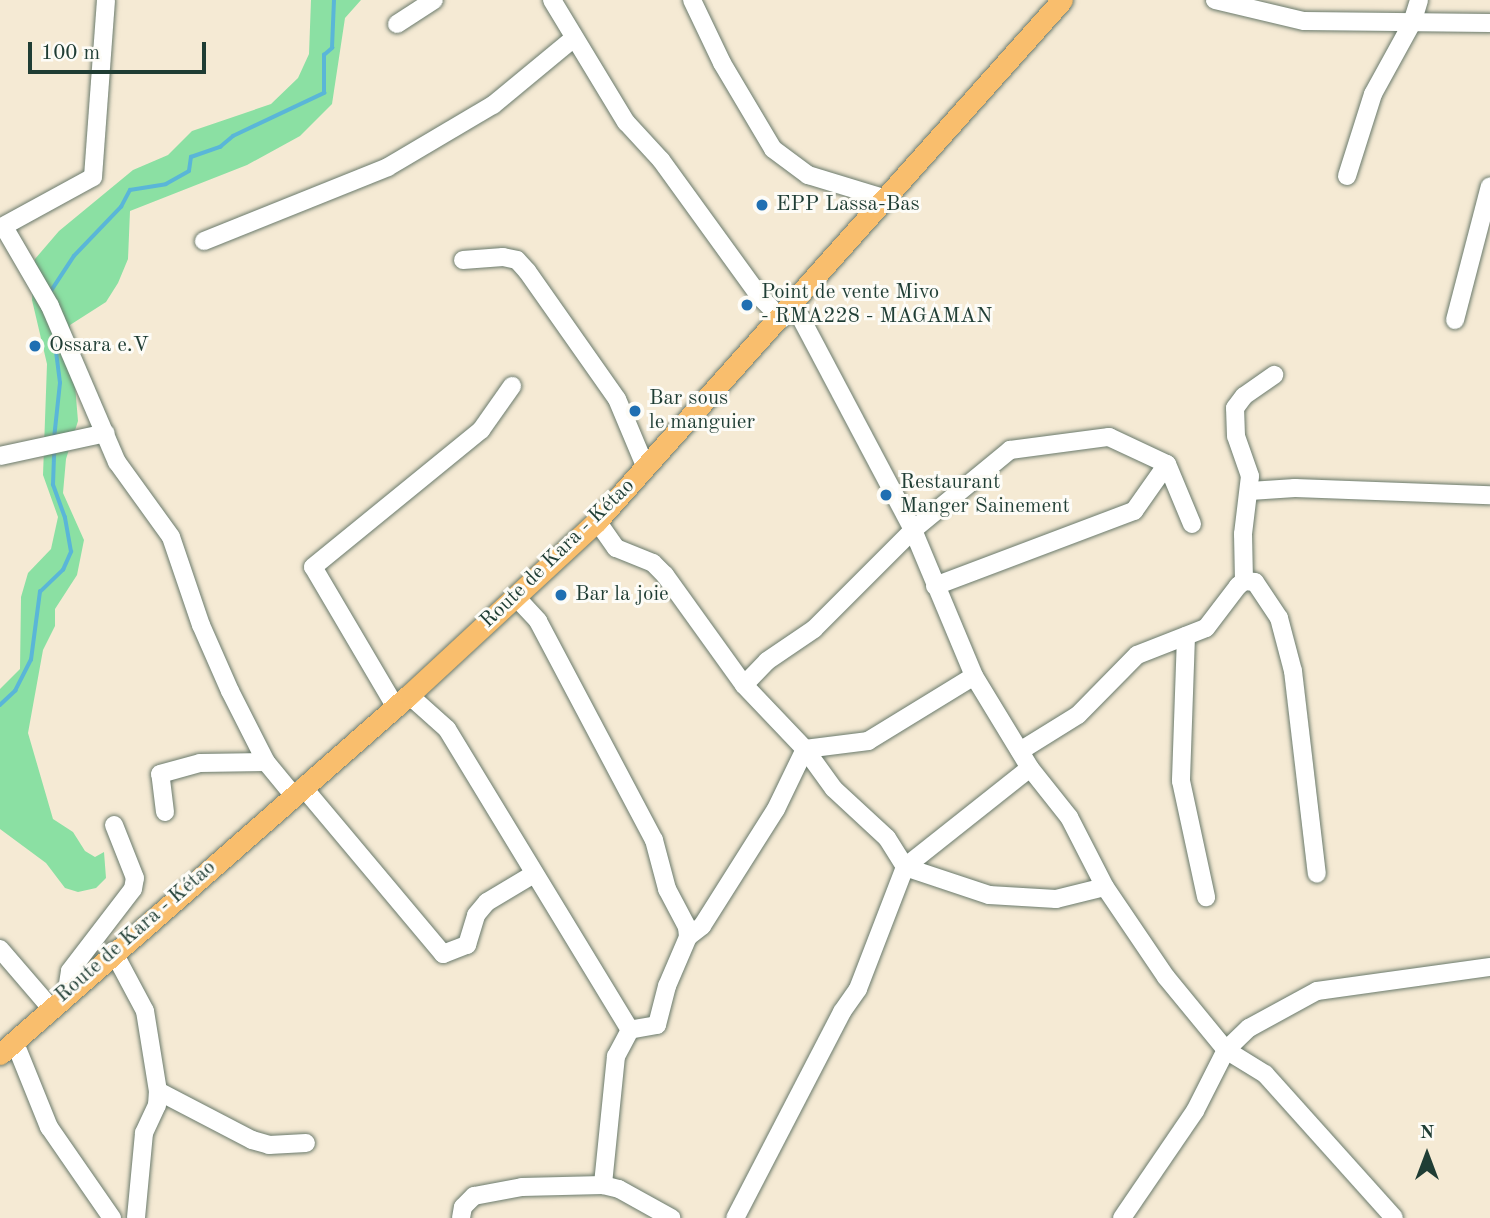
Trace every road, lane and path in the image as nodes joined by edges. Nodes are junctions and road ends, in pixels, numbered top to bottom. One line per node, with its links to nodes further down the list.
1 (106, 0): 15 (street)
2 (435, 0): 10 (street)
3 (552, 0): 11 (street)
4 (692, 0): 14 (street)
5 (1062, 0): 14 (main road, Route de Kara - Kétao)
6 (1215, 0): 8 (street)
7 (1419, 0): 8 (street)
8 (1412, 23): 9 (street); 12 (street)
9 (1490, 23)
10 (397, 24)
11 (573, 38): 16 (street); 18 (street)
12 (1347, 176)
13 (1490, 186): 19 (street)
14 (887, 199): 18 (main road, Route de Kara - Kétao)
15 (2, 228): 22 (street)
16 (204, 242)
17 (463, 260): 25 (street)
18 (788, 312): 25 (main road, Route de Kara - Kétao); 30 (street)
19 (1455, 320)
20 (1274, 375): 26 (street)
21 (512, 386): 37 (street)
22 (106, 433): 23 (street); 40 (street)
23 (0, 456)
24 (1167, 464): 29 (street); 30 (street); 32 (street)
25 (646, 468): 28 (main road, Route de Kara - Kétao)
26 (1250, 491): 27 (street); 31 (street)
27 (1490, 495)
28 (597, 521): 33 (main road, Route de Kara - Kétao); 36 (street)
29 (1192, 524)
30 (913, 530): 32 (street); 36 (street)
31 (1244, 581): 34 (street); 47 (street)
32 (935, 586): 35 (street)
33 (515, 596): 37 (main road, Route de Kara - Kétao); 50 (street)
34 (1186, 636): 39 (street); 49 (street)
35 (974, 676): 38 (street); 39 (street)
36 (744, 685): 38 (street)
37 (402, 700): 42 (main road, Route de Kara - Kétao); 46 (street)
38 (805, 749): 45 (street); 50 (street)
39 (1020, 751): 41 (street)
40 (266, 762): 42 (street); 43 (street)
41 (1030, 768): 45 (street); 48 (street)
42 (298, 791): 46 (street); 52 (main road, Route de Kara - Kétao)
43 (165, 812)
44 (114, 825): 54 (street)
45 (905, 867): 48 (street); 66 (street)
46 (534, 874): 56 (street)
47 (1317, 874)
48 (1105, 887): 58 (street)
49 (1206, 897)
50 (688, 937): 56 (street)
51 (0, 948): 55 (street)
52 (113, 951): 54 (main road, Route de Kara - Kétao); 59 (street)
53 (1490, 967): 58 (street)
54 (67, 990): 55 (main road, Route de Kara - Kétao)
55 (49, 1006): 57 (main road, Route de Kara - Kétao)
56 (630, 1030): 61 (street)
57 (7, 1048): 62 (street)
58 (1226, 1050): 67 (street); 68 (street)
59 (158, 1091): 60 (street); 63 (street)
60 (306, 1143)
61 (603, 1185): 64 (street); 65 (street)
62 (112, 1218)
63 (136, 1218)
64 (461, 1218)
65 (671, 1218)
66 (736, 1218)
67 (1122, 1218)
68 (1394, 1218)

